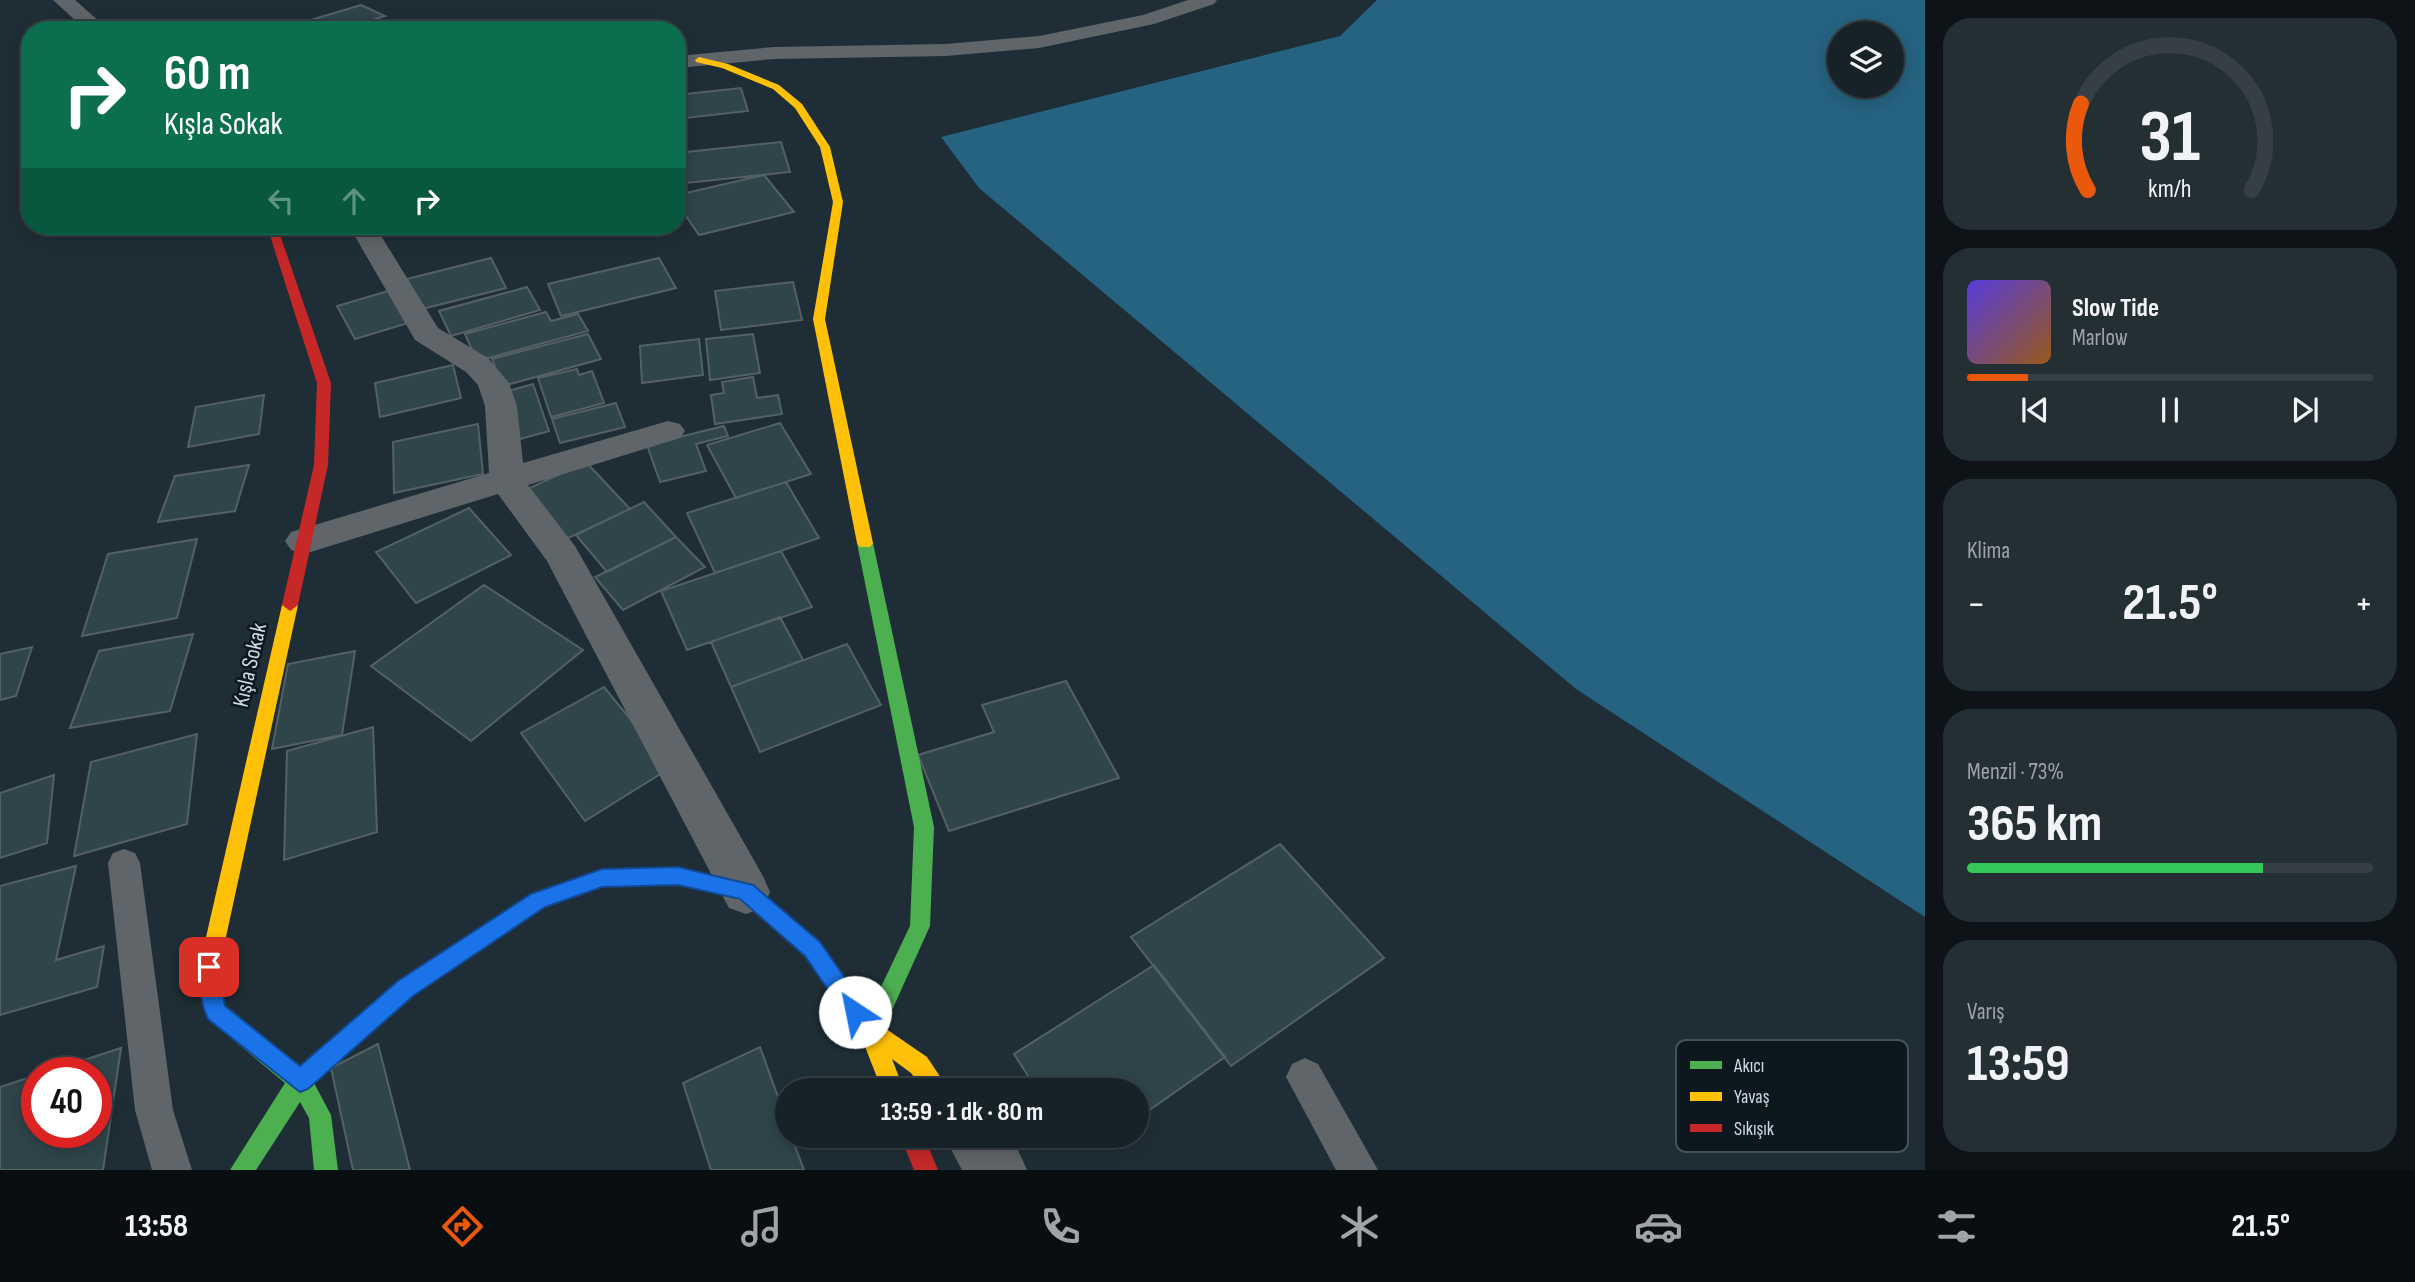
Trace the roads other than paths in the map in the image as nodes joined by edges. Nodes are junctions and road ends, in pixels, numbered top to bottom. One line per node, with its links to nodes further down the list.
1 (63, 0): 3 (street)
2 (1207, 0): 4 (street)
3 (88, 21)
4 (699, 60): 5 (street); 13 (street)
5 (686, 61)
6 (275, 235): 10 (street, Kışla Sokak)
7 (368, 235): 9 (street)
8 (668, 431): 9 (street)
9 (507, 482): 10 (street); 12 (street)
10 (304, 541): 17 (street, Kışla Sokak)
11 (124, 863): 20 (lane)
12 (746, 892): 13 (street); 17 (street)
13 (870, 1032): 15 (street); 16 (street)
14 (1305, 1077): 25 (lane)
15 (888, 1078)
16 (929, 1078)
17 (300, 1081): 21 (street); 22 (street)
18 (917, 1148): 23 (street)
19 (981, 1148): 24 (street)
20 (172, 1170)
21 (242, 1170)
22 (326, 1170)
23 (926, 1170)
24 (998, 1170)
25 (1358, 1170)

